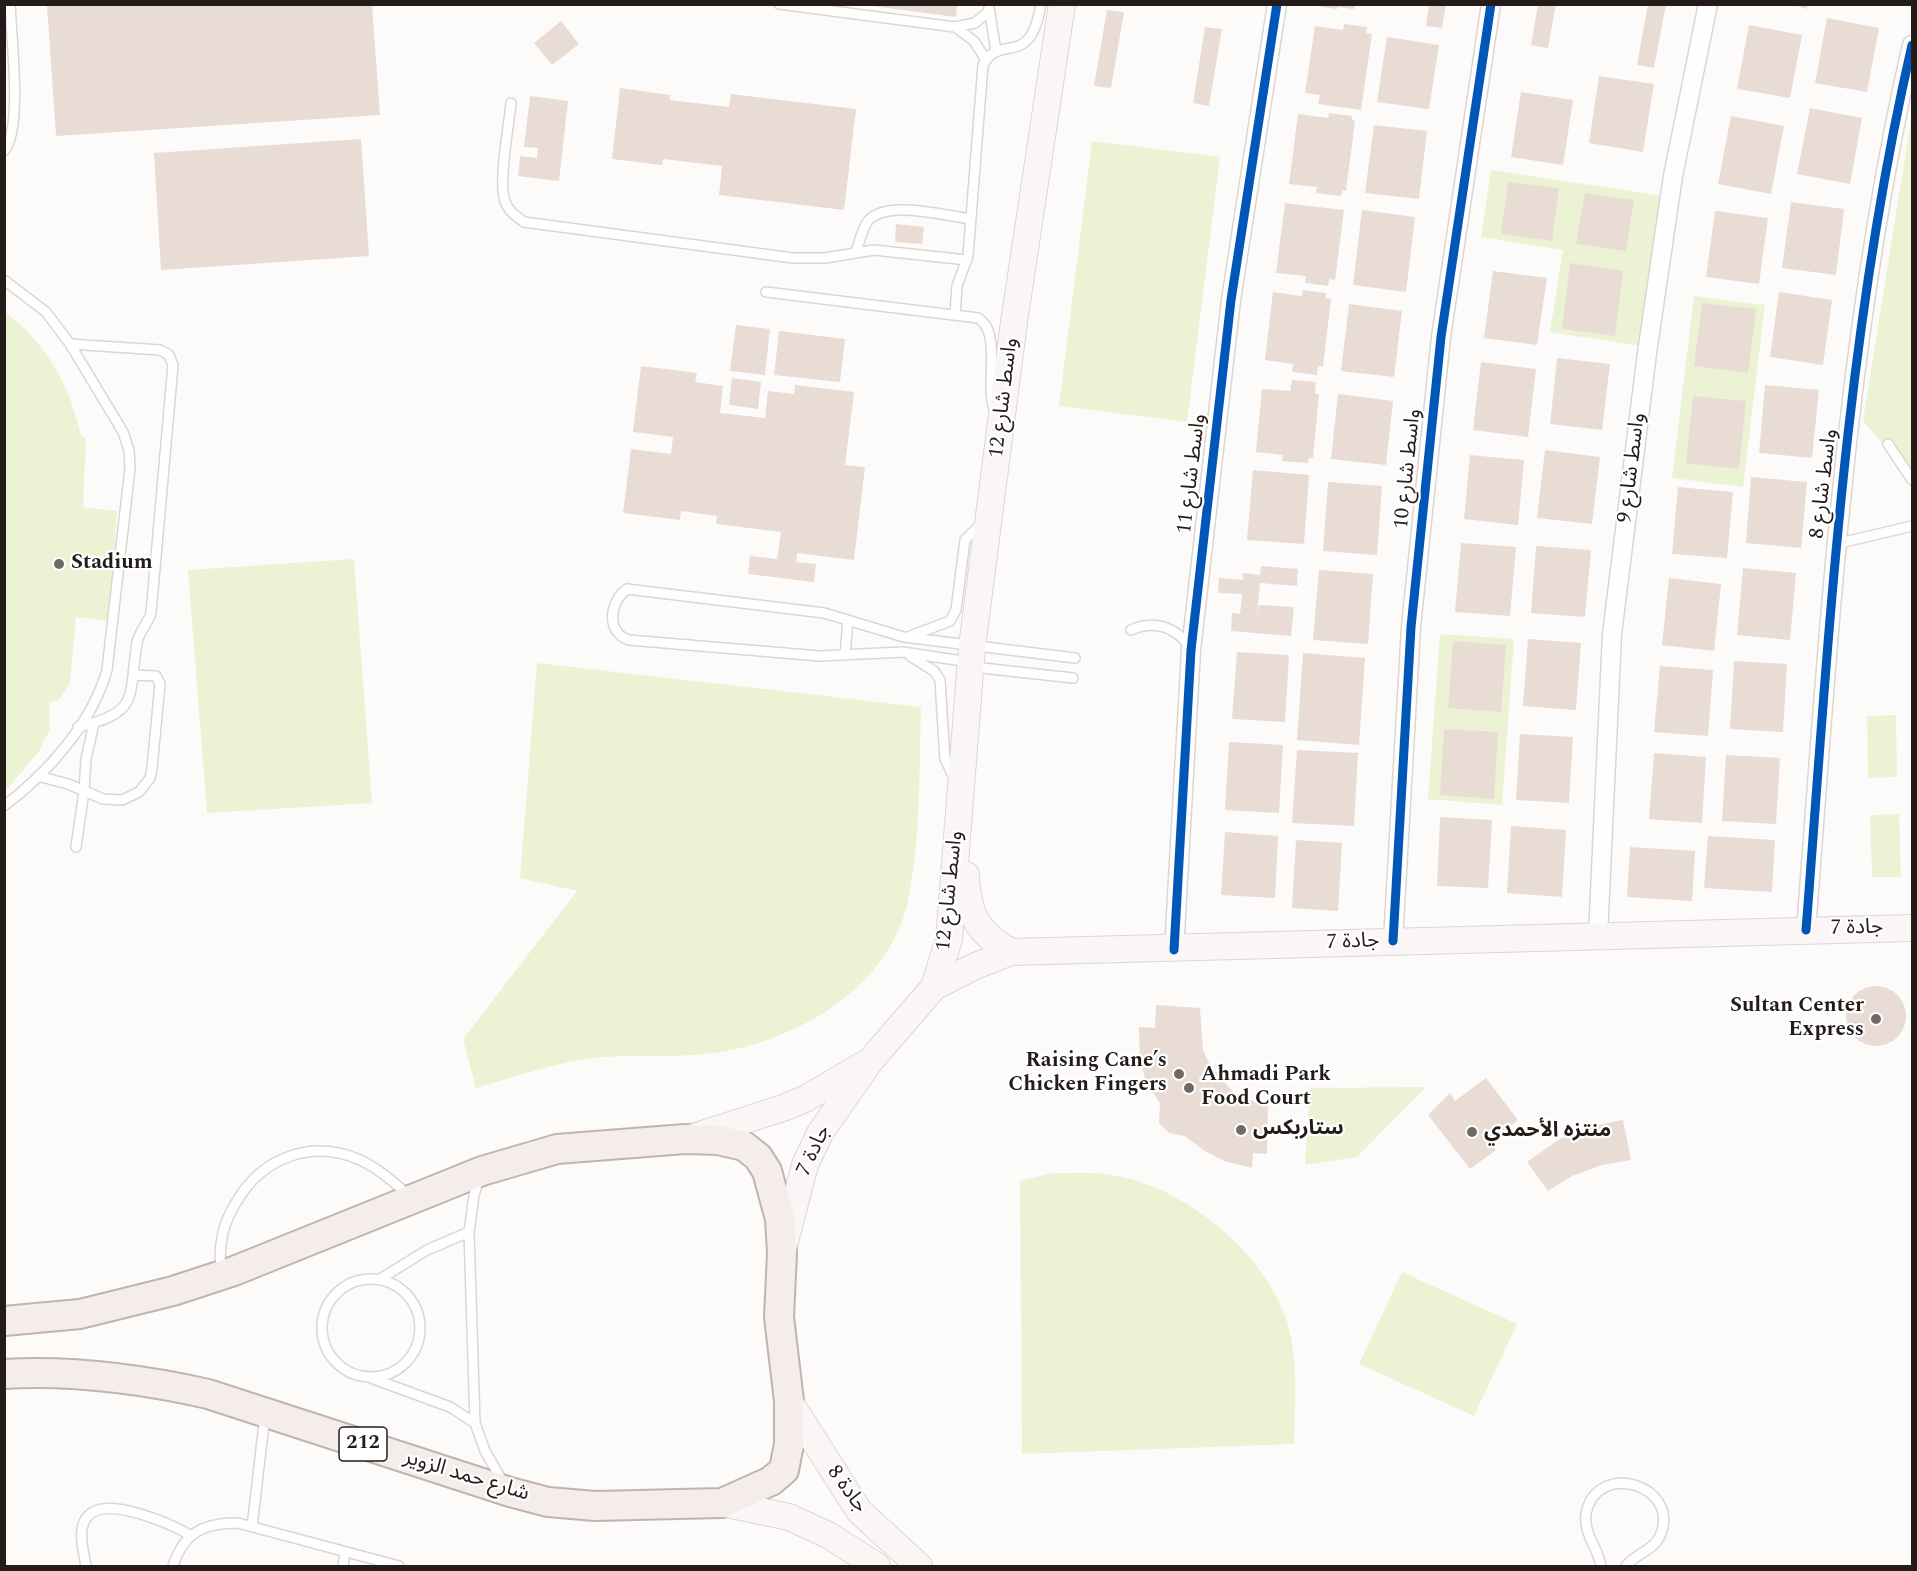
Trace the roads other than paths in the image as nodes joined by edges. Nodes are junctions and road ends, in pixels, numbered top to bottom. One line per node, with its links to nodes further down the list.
1 (10, 4): 14 (lane)
2 (1041, 4): 10 (lane)
3 (1062, 4): 22 (main road, واسط شارع 12)
4 (1277, 4): 31 (street, واسط شارع 11)
5 (1491, 4): 48 (street, واسط شارع 10)
6 (1708, 4): 47 (street, واسط شارع 9)
7 (785, 5): 9 (lane)
8 (989, 8): 9 (lane); 10 (lane)
9 (956, 27): 12 (lane)
10 (996, 52): 12 (lane)
11 (1912, 52): 27 (street, واسط شارع 8)
12 (986, 60): 15 (lane)
13 (511, 103): 16 (lane)
14 (4, 151)
15 (971, 219): 16 (lane); 17 (lane)
16 (856, 251): 17 (lane)
17 (967, 260): 20 (lane)
18 (4, 280): 21 (lane)
19 (766, 292): 20 (lane)
20 (955, 314): 22 (lane)
21 (70, 344): 36 (lane); 39 (lane)
22 (1001, 423): 25 (main road, واسط شارع 12)
23 (1888, 444): 24 (lane)
24 (1912, 480)
25 (989, 516): 30 (lane); 34 (main road, واسط شارع 12)
26 (1912, 526): 27 (lane)
27 (1836, 544): 46 (street, واسط شارع 8)
28 (848, 620): 30 (lane); 33 (lane); 33 (lane)
29 (1131, 630): 31 (lane)
30 (904, 637): 34 (lane)
31 (1191, 650): 49 (street, واسط شارع 11)
32 (903, 652): 33 (lane); 34 (lane); 42 (lane)
33 (844, 655)
34 (971, 658): 35 (lane); 37 (lane); 42 (main road, واسط شارع 12)
35 (1075, 658)
36 (133, 675): 38 (lane); 41 (lane)
37 (1073, 678)
38 (94, 723): 39 (lane); 41 (lane)
39 (78, 727): 40 (lane)
40 (38, 776): 41 (lane); 43 (lane)
41 (84, 791): 44 (lane)
42 (961, 793): 50 (main road, واسط شارع 12); 51 (main road, واسط شارع 12)
43 (4, 806)
44 (76, 847)
45 (1912, 928): 46 (main road, جادة 7)
46 (1806, 930): 47 (main road, جادة 7)
47 (1598, 936): 48 (main road, جادة 7)
48 (1393, 941): 49 (main road, جادة 7)
49 (1174, 950): 50 (main road, جادة 7)
50 (1011, 952): 51 (main road, جادة 7)
51 (934, 987): 52 (main road, جادة 7)
52 (871, 1060): 53 (main road, جادة 7); 57 (main road, جادة 7)
53 (685, 1139): 54 (main road, 212); 57 (main road, 212)
54 (482, 1171): 55 (main road, 212); 56 (lane)
55 (412, 1199): 58 (main road, 212); 58 (lane)
56 (469, 1232): 59 (lane); 65 (lane)
57 (782, 1253): 63 (main road, 212)
58 (222, 1275): 60 (main road, 212)
59 (380, 1279): 62 (lane); 62 (lane)
60 (4, 1321)
61 (4, 1374): 64 (main road, شارع حمد الزوير / 212)
62 (369, 1378): 65 (lane)
63 (789, 1401): 67 (main road, 212); 76 (main road, جادة 8)
64 (265, 1413): 66 (main road, شارع حمد الزوير / 212); 68 (lane)
65 (475, 1423): 66 (lane)
66 (510, 1492): 67 (main road, شارع حمد الزوير / 212)
67 (722, 1503): 75 (main road, جادة 8)
68 (252, 1527): 69 (lane); 70 (lane)
69 (190, 1536): 71 (lane); 72 (lane)
70 (345, 1552): 73 (lane); 74 (lane)
71 (86, 1566)
72 (173, 1566)
73 (343, 1566)
74 (399, 1566)
75 (877, 1566)
76 (919, 1566)
77 (1600, 1566): 78 (lane)
78 (1626, 1566)

